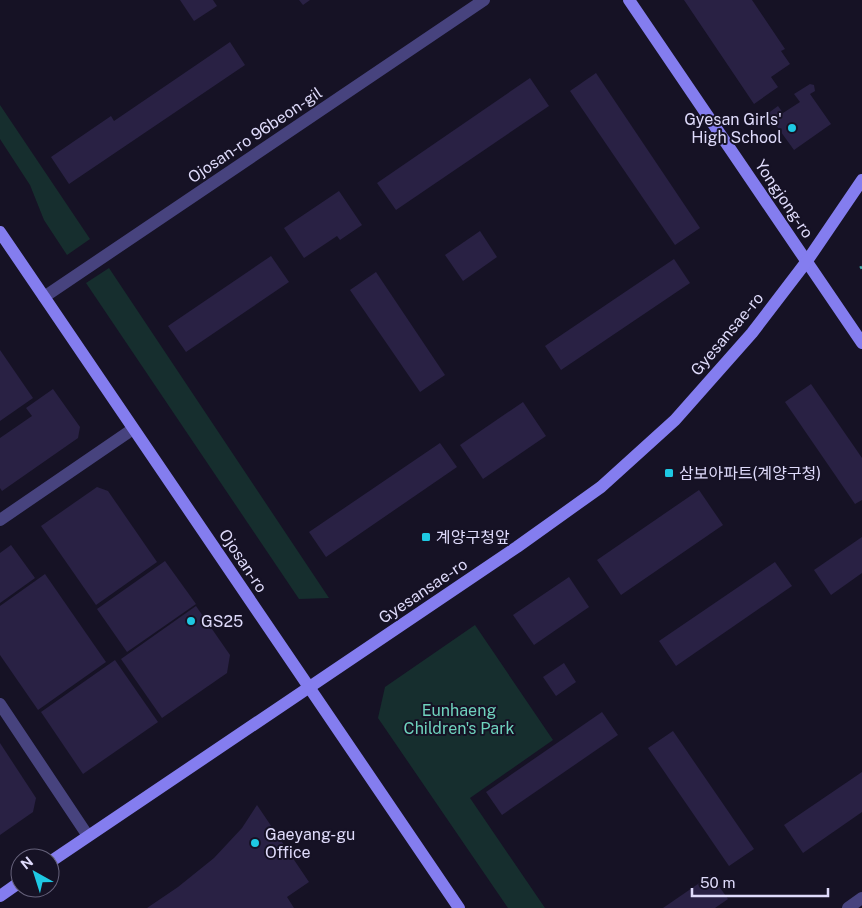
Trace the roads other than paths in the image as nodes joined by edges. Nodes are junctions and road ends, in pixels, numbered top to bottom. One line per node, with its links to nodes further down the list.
1 (484, 0): 6 (street, Ojosan-ro 96beon-gil)
2 (629, 0): 5 (street, Yongjong-ro)
3 (862, 180): 5 (street, Gyesansae-ro)
4 (0, 232): 6 (street, Ojosan-ro)
5 (806, 261): 7 (street, Yongjong-ro); 10 (street, Gyesansae-ro)
6 (44, 296): 8 (street, Ojosan-ro)
7 (862, 343)
8 (133, 428): 9 (street); 10 (street, Ojosan-ro)
9 (0, 520)
10 (309, 687): 12 (street, Gyesansae-ro); 15 (street, Ojosan-ro)
11 (0, 704): 12 (street)
12 (88, 836): 13 (street, Gyesansae-ro)
13 (60, 855)
14 (862, 898): 16 (street)
15 (459, 908)
16 (848, 908)

